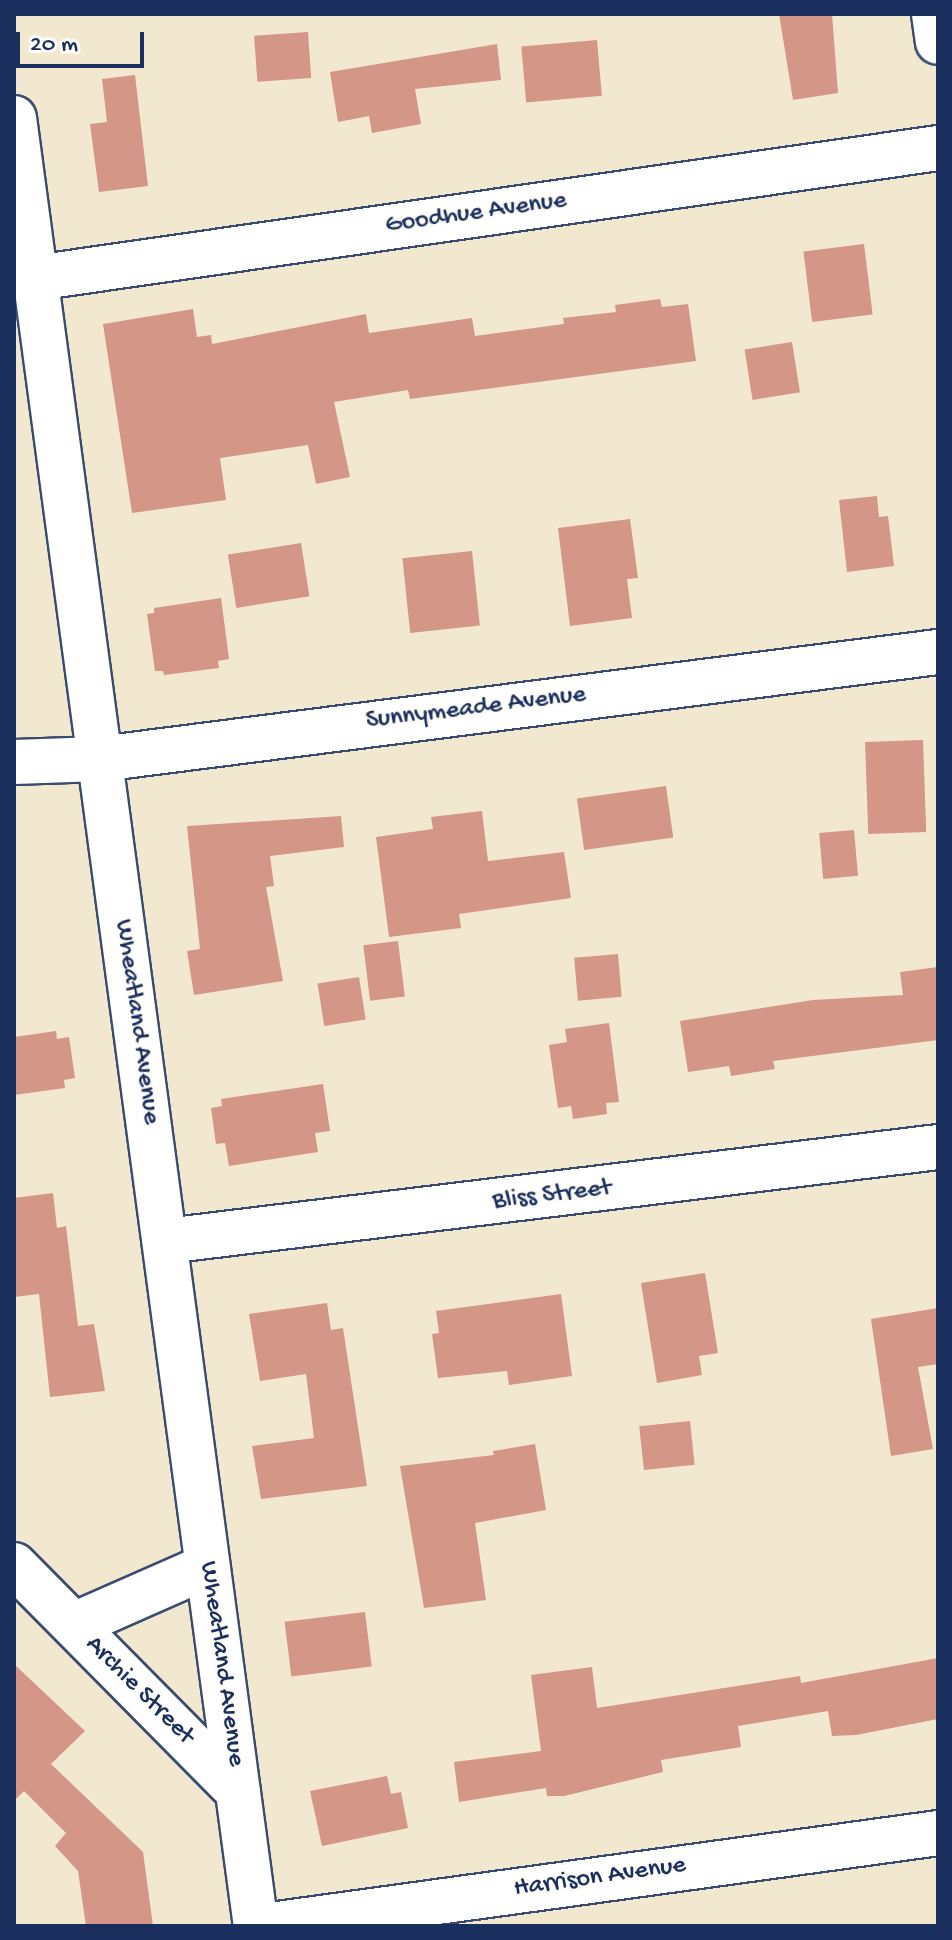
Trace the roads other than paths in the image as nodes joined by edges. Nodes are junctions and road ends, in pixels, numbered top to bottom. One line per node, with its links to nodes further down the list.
1 (934, 14): 2 (street)
2 (938, 42)
3 (14, 118): 5 (street, Wheatland Avenue)
4 (938, 148): 5 (street, Goodhue Avenue)
5 (24, 278): 7 (street, Wheatland Avenue)
6 (938, 652): 7 (street, Sunnymeade Avenue)
7 (100, 759): 8 (street, Sunnymeade Avenue); 10 (street, Wheatland Avenue)
8 (14, 762)
9 (938, 1147): 10 (street, Bliss Street)
10 (166, 1241): 12 (street, Wheatland Avenue)
11 (14, 1565): 13 (street, Archie Street)
12 (208, 1566): 13 (street, Archie Street); 14 (street, Wheatland Avenue)
13 (74, 1625): 14 (street, Archie Street)
14 (238, 1791): 16 (street, Wheatland Avenue)
15 (938, 1833): 17 (street, Harrison Avenue)
16 (256, 1926)
17 (263, 1926)

